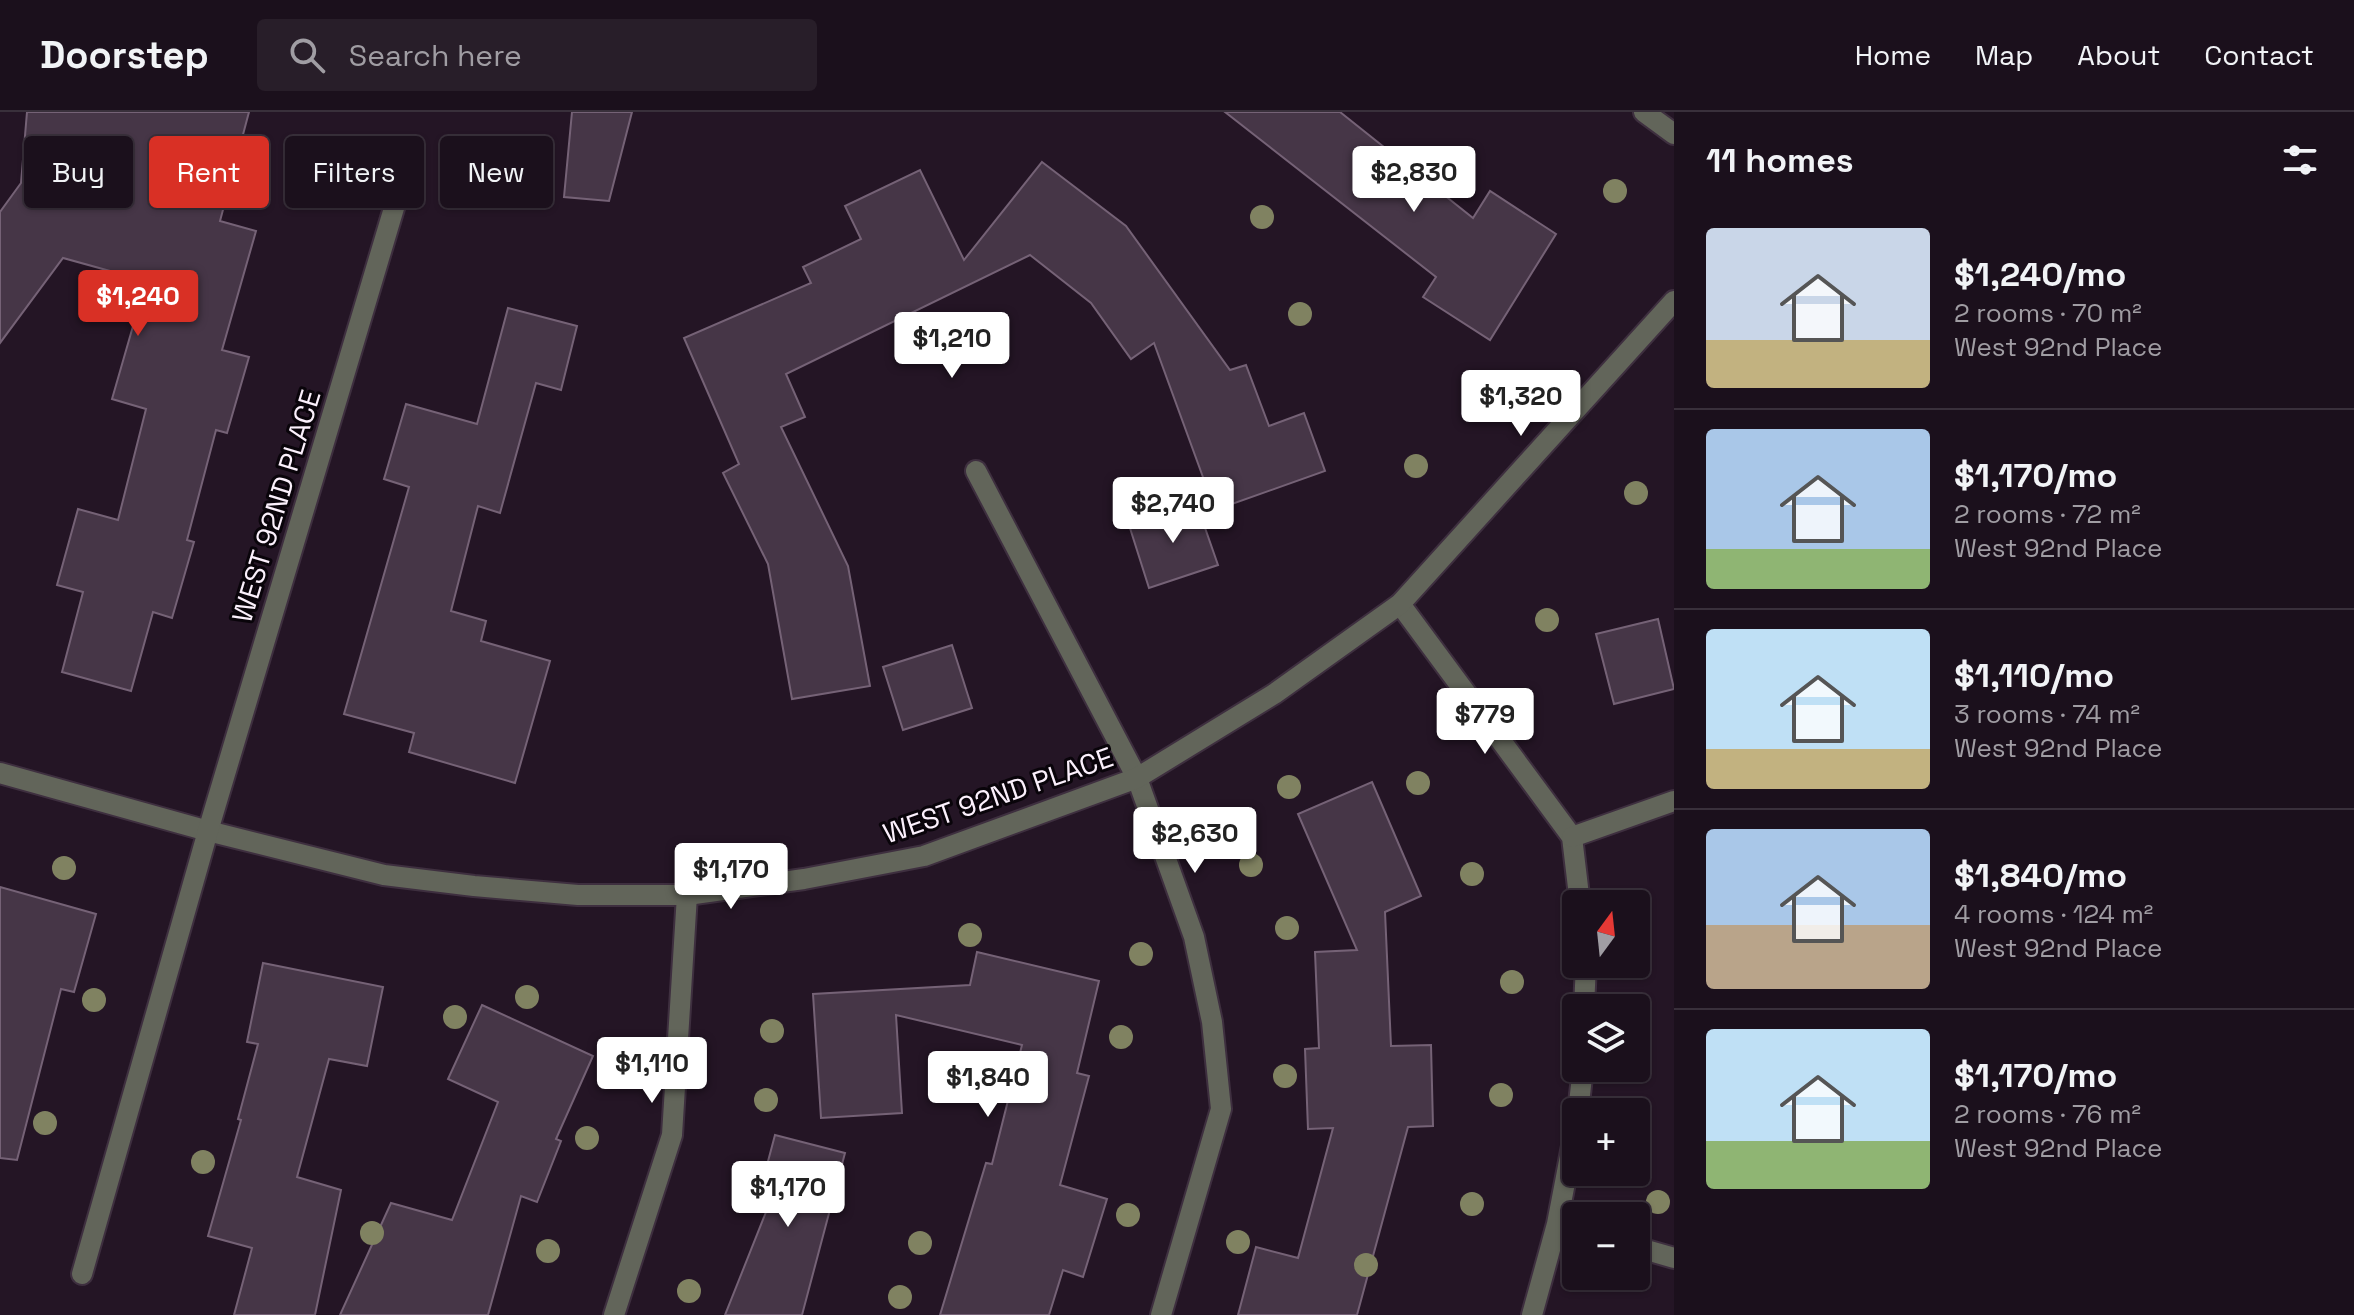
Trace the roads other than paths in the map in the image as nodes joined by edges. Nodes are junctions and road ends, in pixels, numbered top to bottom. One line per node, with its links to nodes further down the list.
1 (1644, 112): 2 (street)
2 (1674, 134)
3 (394, 208): 10 (street, WEST 92ND PLACE)
4 (1674, 301): 6 (street, WEST 92ND PLACE)
5 (976, 471): 8 (street, WEST 92ND PLACE)
6 (1400, 604): 8 (street, WEST 92ND PLACE); 11 (street)
7 (0, 773): 10 (street, WEST 92ND PLACE)
8 (1137, 778): 13 (street, WEST 92ND PLACE); 19 (street, WEST 92ND PLACE)
9 (1674, 801): 11 (street)
10 (208, 831): 13 (street, WEST 92ND PLACE); 17 (street, WEST 92ND PLACE)
11 (1572, 837): 12 (street)
12 (1578, 890)
13 (687, 895): 18 (street)
14 (1562, 1240): 20 (street)
15 (1650, 1251): 16 (street)
16 (1674, 1258)
17 (82, 1274)
18 (614, 1315)
19 (1161, 1315)
20 (1532, 1315)

